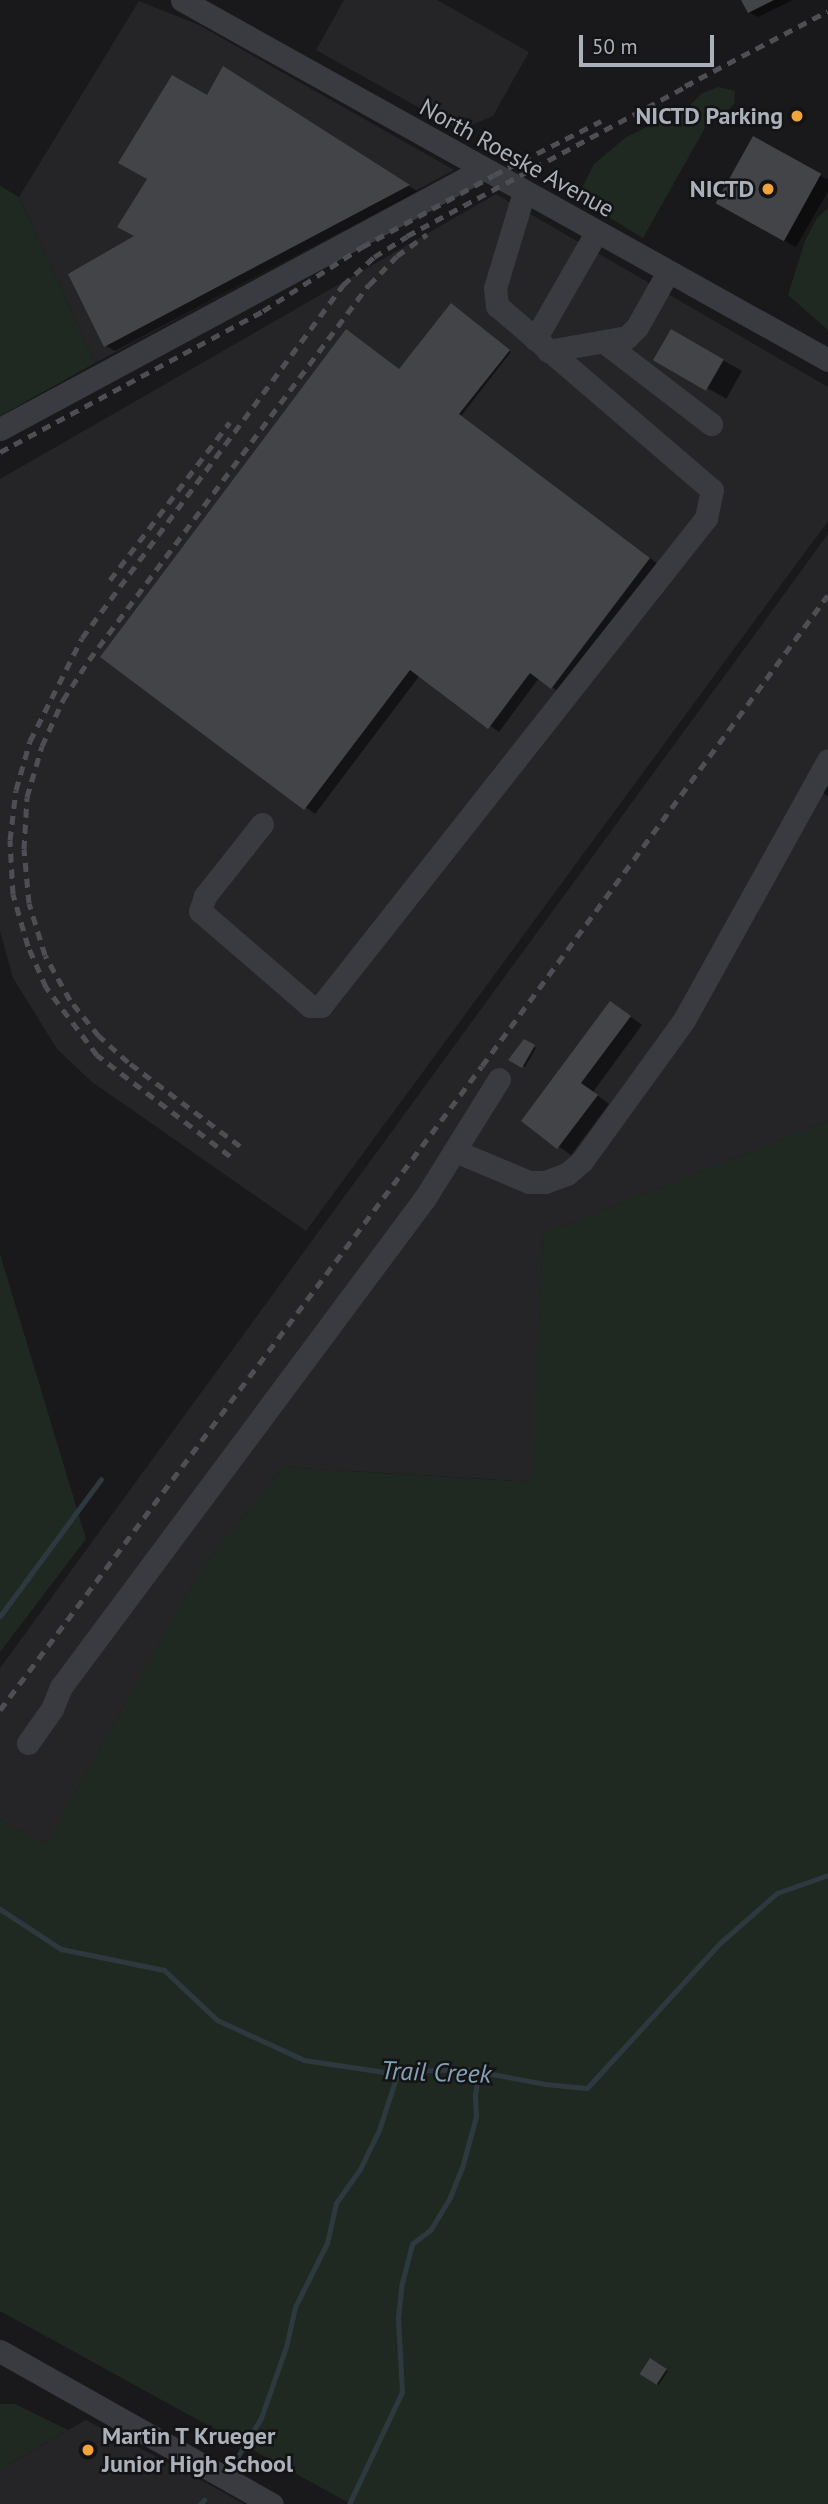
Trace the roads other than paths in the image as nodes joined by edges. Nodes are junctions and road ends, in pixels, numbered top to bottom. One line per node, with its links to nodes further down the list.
1 (182, 0): 2 (street, North Roeske Avenue)
2 (483, 169): 3 (street, North Roeske Avenue); 10 (street)
3 (524, 192): 4 (street, North Roeske Avenue); 7 (street)
4 (596, 233): 5 (street, North Roeske Avenue); 7 (street)
5 (668, 272): 6 (street); 8 (street, North Roeske Avenue)
6 (604, 342): 7 (street); 9 (street)
7 (541, 345): 12 (street)
8 (828, 360)
9 (711, 424)
10 (0, 429)
11 (828, 761): 14 (street)
12 (262, 824)
13 (499, 1079): 14 (street)
14 (455, 1151): 15 (street)
15 (28, 1744)
16 (0, 2351): 17 (street)
17 (272, 2504)

